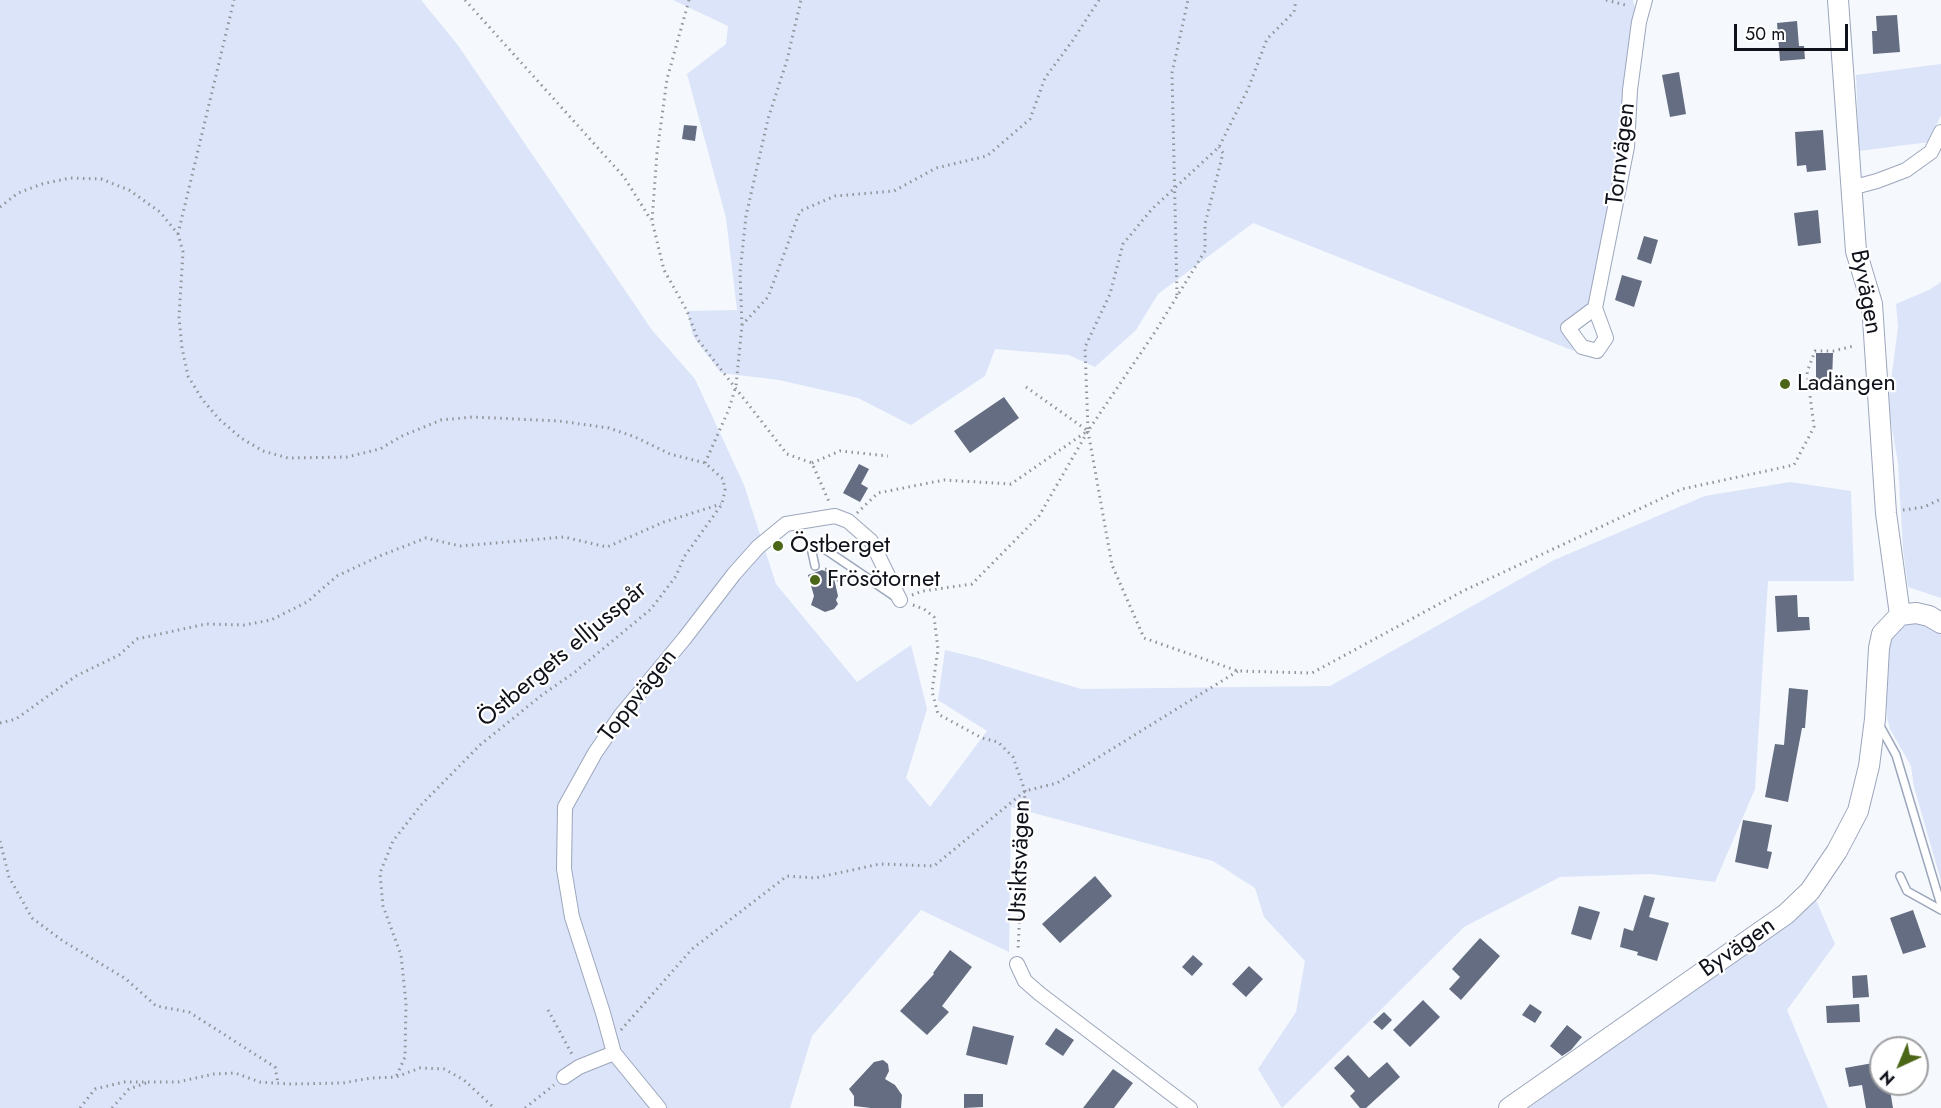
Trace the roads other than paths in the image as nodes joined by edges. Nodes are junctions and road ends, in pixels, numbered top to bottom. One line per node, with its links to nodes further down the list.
1 (1838, 0): 4 (street, Byvägen)
2 (1644, 5): 5 (street, Tornvägen)
3 (1941, 132): 4 (street)
4 (1851, 188): 8 (street, Byvägen)
5 (1596, 308)
6 (815, 566): 7 (lane)
7 (900, 600): 15 (street, Toppvägen)
8 (1900, 615): 9 (street); 10 (street, Byvägen)
9 (1941, 623)
10 (1875, 719): 12 (lane); 19 (street, Byvägen)
11 (1900, 876): 13 (lane)
12 (1941, 905)
13 (1941, 910)
14 (1017, 964): 18 (street)
15 (612, 1048): 16 (street); 17 (street, Toppvägen)
16 (564, 1077)
17 (659, 1108)
18 (1190, 1108)
19 (1509, 1108)

